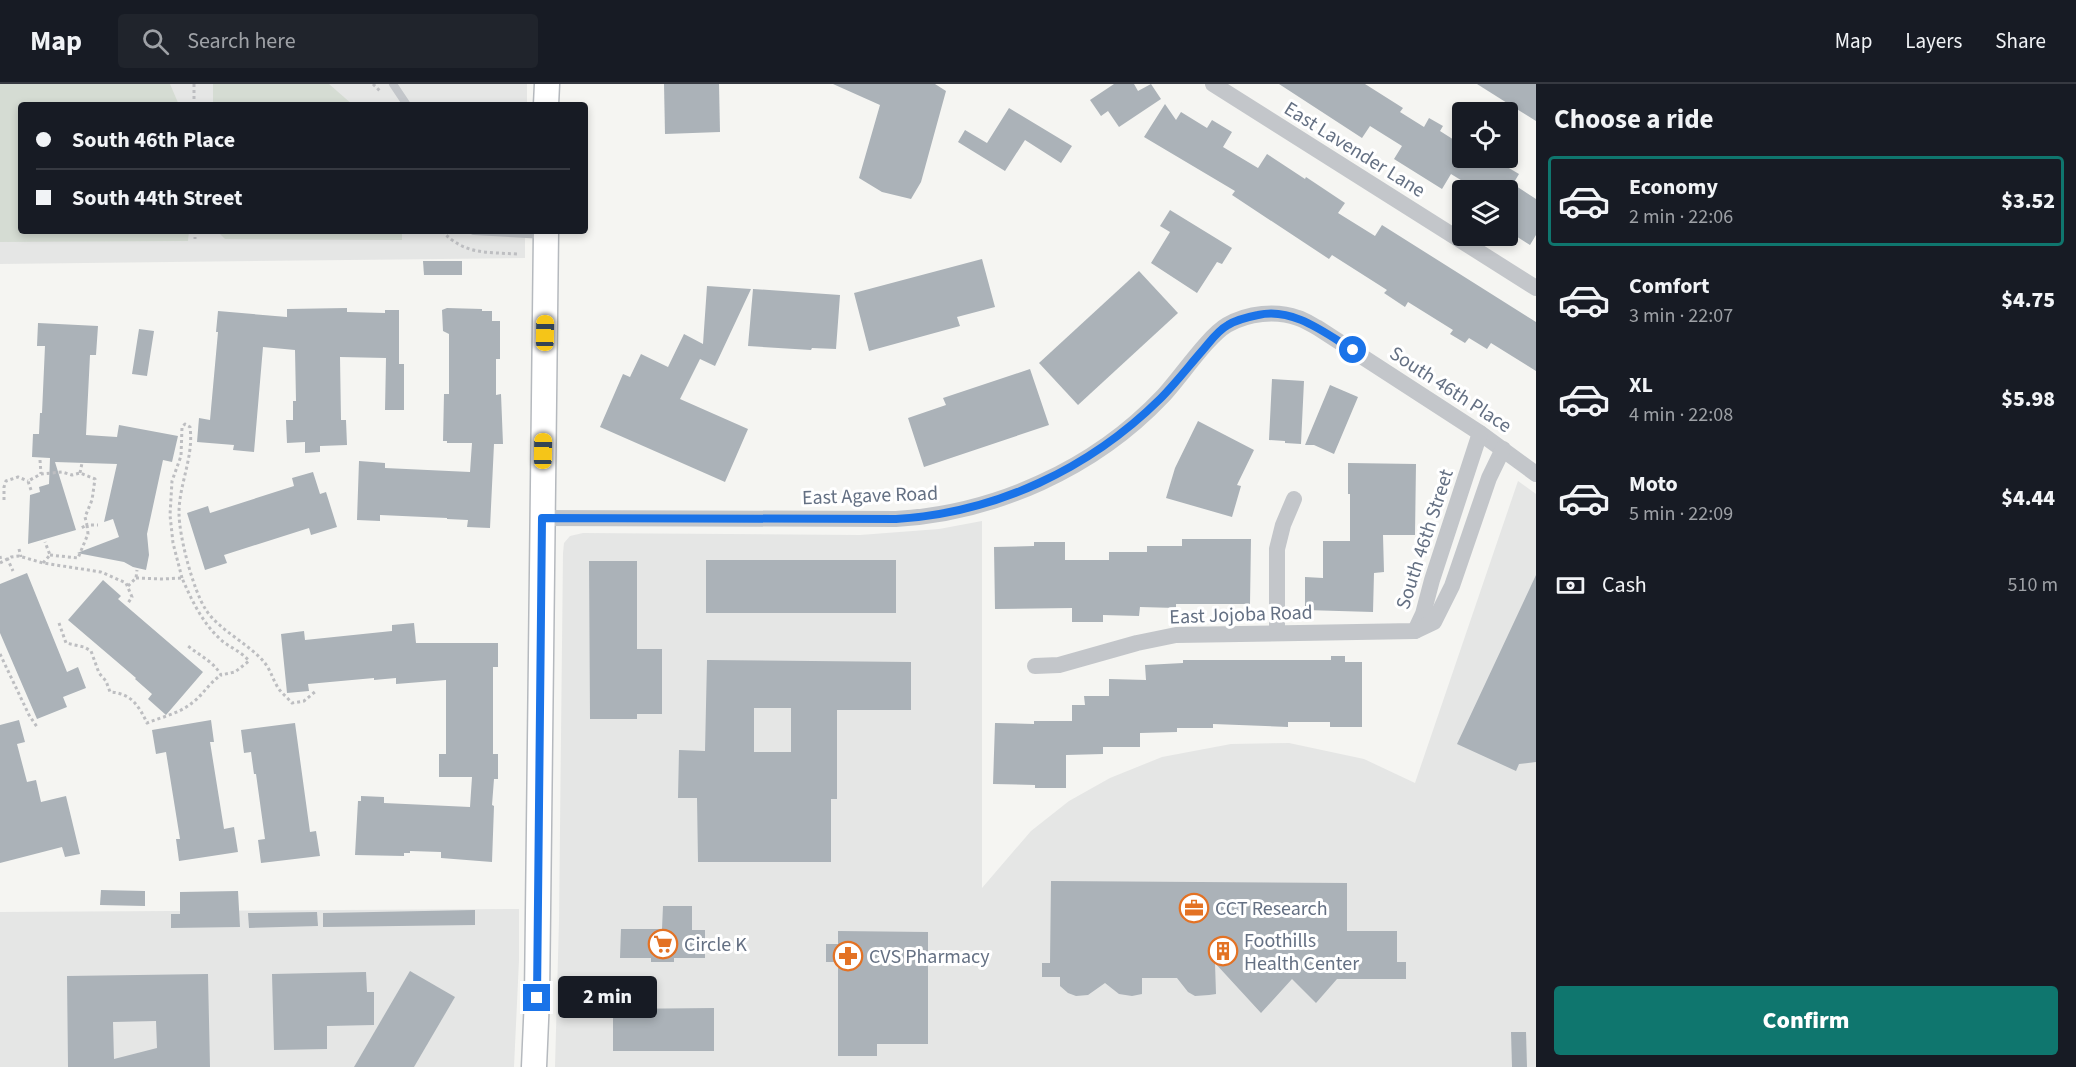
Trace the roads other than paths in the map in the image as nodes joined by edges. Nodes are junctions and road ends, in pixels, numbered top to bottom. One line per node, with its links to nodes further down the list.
1 (393, 84): 4 (lane)
2 (547, 84): 5 (street)
3 (1213, 84): 7 (street, East Lavender Lane)
4 (405, 102)
5 (546, 102)
6 (546, 234): 13 (street)
7 (1536, 288)
8 (1275, 314): 9 (street, South 46th Place); 13 (street, East Agave Road)
9 (1480, 433): 10 (street, South 46th Place); 14 (street, South 46th Street)
10 (1503, 449): 11 (street, South 46th Place); 14 (street, South 46th Street)
11 (1536, 474)
12 (1294, 499): 15 (street)
13 (542, 518): 17 (street)
14 (1415, 631): 15 (street, East Jojoba Road)
15 (1277, 633): 16 (street, East Jojoba Road)
16 (1035, 666)
17 (534, 1067)

